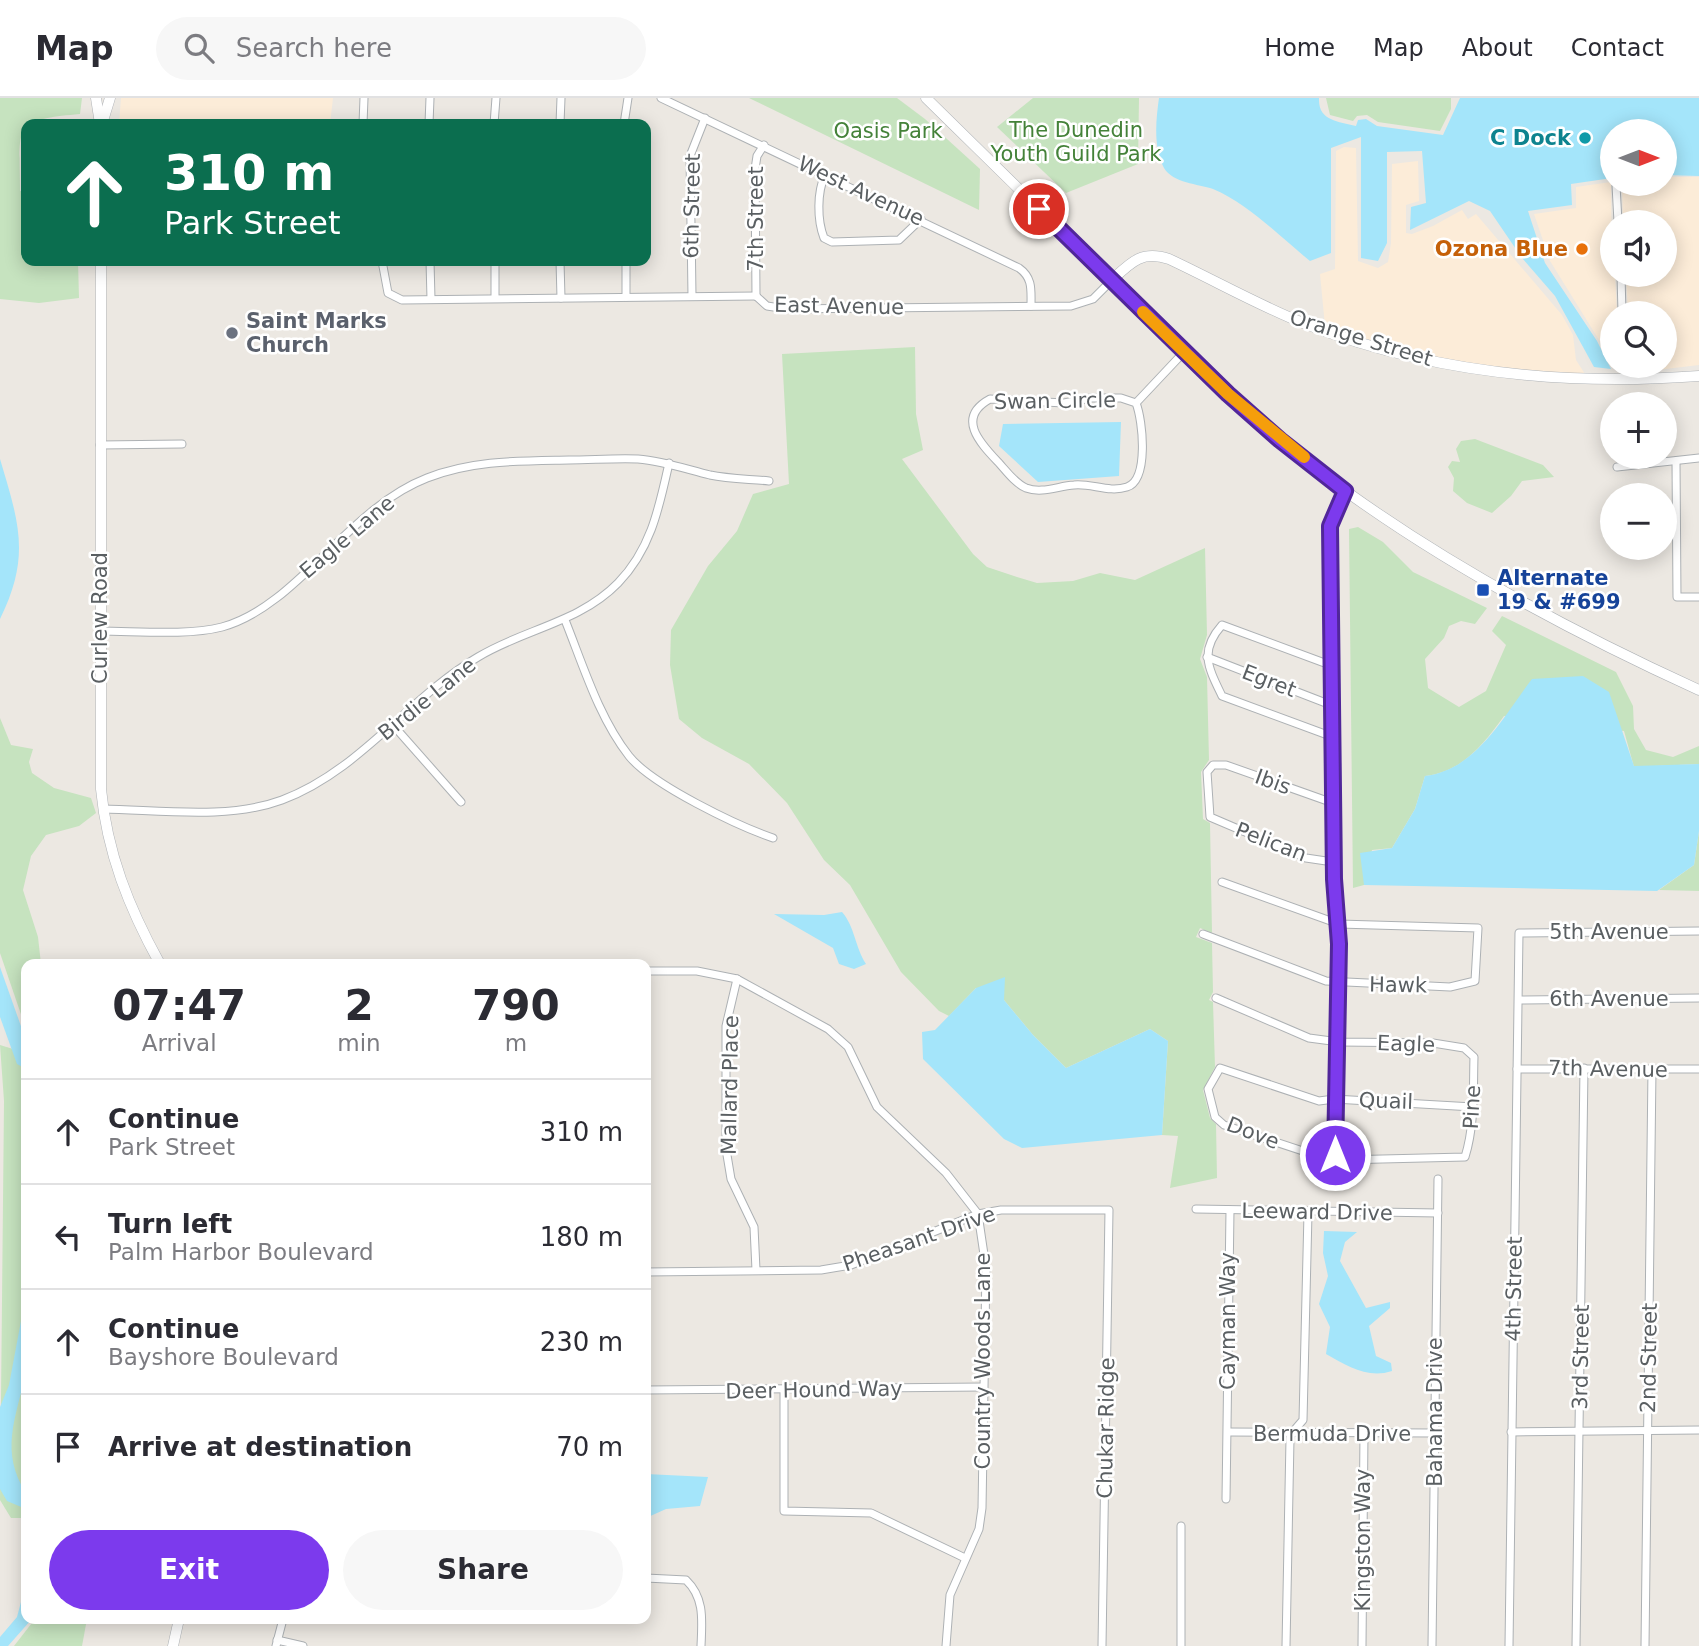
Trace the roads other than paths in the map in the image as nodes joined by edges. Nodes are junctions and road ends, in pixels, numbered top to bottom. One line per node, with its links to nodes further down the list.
1 (96, 98): 11 (main road)
2 (110, 98): 12 (main road)
3 (364, 98): 13 (street)
4 (430, 98): 14 (street)
5 (496, 98): 15 (street)
6 (561, 98): 16 (street)
7 (628, 98): 17 (street)
8 (662, 98): 10 (street, West Avenue)
9 (926, 98): 27 (main road)
10 (705, 118): 18 (street, West Avenue); 28 (street, 6th Street)
11 (100, 119)
12 (103, 119)
13 (363, 119)
14 (429, 119)
15 (494, 119)
16 (559, 119)
17 (625, 119)
18 (764, 145): 19 (street, West Avenue); 29 (street, 7th Street)
19 (825, 175): 20 (street, West Avenue); 20 (street)
20 (921, 219): 34 (street, West Avenue)
21 (101, 266): 39 (main road, Curlew Road)
22 (383, 266): 33 (street, East Avenue)
23 (430, 266): 33 (street)
24 (495, 266): 31 (street)
25 (560, 266): 32 (street)
26 (626, 266): 30 (street)
27 (1112, 280): 34 (street, East Avenue); 35 (main road); 37 (main road, Orange Street)
28 (692, 296): 29 (street, East Avenue); 30 (street, East Avenue)
29 (756, 296): 34 (street, East Avenue)
30 (626, 297): 32 (street, East Avenue)
31 (495, 298): 32 (street, East Avenue); 33 (street, East Avenue)
32 (561, 298)
33 (431, 299)
34 (1031, 306)
35 (1184, 352): 38 (street, Swan Circle); 46 (main road)
36 (1699, 376): 37 (main road, Orange Street)
37 (1628, 379)
38 (1136, 403): 38 (street, Swan Circle)
39 (100, 444): 40 (street); 49 (main road, Curlew Road)
40 (182, 444)
41 (1699, 458): 42 (street)
42 (1677, 461)
43 (669, 463): 45 (street, Eagle Lane); 48 (street, Birdie Lane); 49 (street, Eagle Lane)
44 (1676, 469): 47 (street)
45 (769, 481)
46 (1345, 491): 51 (street); 52 (main road)
47 (1699, 597)
48 (565, 620): 54 (street, Birdie Lane); 60 (street)
49 (100, 631): 58 (main road, Curlew Road)
50 (1207, 657): 51 (street); 53 (street, Egret); 55 (street)
51 (1330, 666): 53 (street)
52 (1699, 690)
53 (1331, 705): 55 (street)
54 (393, 725): 56 (street); 58 (street, Birdie Lane)
55 (1333, 737): 57 (street)
56 (461, 802)
57 (1333, 803): 59 (street, Ibis); 61 (street)
58 (103, 809): 67 (main road, Curlew Road)
59 (1210, 817): 61 (street, Pelican)
60 (773, 838)
61 (1333, 862): 63 (street)
62 (1222, 882): 63 (street)
63 (1339, 924): 70 (street); 70 (street, Hawk)
64 (1699, 931): 65 (street, 5th Avenue)
65 (1519, 933): 73 (street, 4th Street)
66 (1203, 934): 70 (street, Hawk)
67 (157, 959)
68 (651, 971): 69 (street, Country Woods Lane)
69 (737, 979): 91 (street, Country Woods Lane); 92 (street, Mallard Place)
70 (1339, 983): 74 (street)
71 (1216, 998): 74 (street, Eagle)
72 (1699, 998): 73 (street, 6th Avenue)
73 (1519, 1000): 78 (street, 4th Street)
74 (1339, 1042): 75 (street, Eagle); 81 (street)
75 (1474, 1057): 82 (street, Pine)
76 (1220, 1068): 81 (street, Quail); 83 (street, Dove)
77 (1584, 1068): 78 (street, 7th Avenue); 79 (street, 7th Avenue); 97 (street, 3rd Street)
78 (1517, 1069): 101 (street, 4th Street)
79 (1652, 1069): 80 (street, 7th Avenue); 99 (street, 2nd Street)
80 (1699, 1069)
81 (1334, 1099): 82 (street, Quail); 83 (street)
82 (1473, 1107): 84 (street, Pine)
83 (1335, 1155): 84 (street, Dove)
84 (1465, 1157)
85 (1438, 1179): 90 (street, Bahama Drive)
86 (1196, 1209): 88 (street, Leeward Drive)
87 (1109, 1210): 91 (street, Pheasant Drive); 116 (street, Chukar Ridge)
88 (1230, 1210): 89 (street, Leeward Drive); 100 (street, Cayman Way)
89 (1308, 1213): 90 (street, Leeward Drive); 104 (street)
90 (1438, 1213): 103 (street, Bahama Drive)
91 (978, 1214): 92 (street, Pheasant Drive); 94 (street, Country Woods Lane)
92 (756, 1270): 93 (street, Pheasant Drive)
93 (651, 1272)
94 (983, 1387): 96 (street, Deer Hound Way); 107 (street, Country Woods Lane)
95 (651, 1390): 96 (street, Deer Hound Way)
96 (783, 1390): 107 (street)
97 (1578, 1430): 99 (street); 101 (street); 122 (street, 3rd Street)
98 (1699, 1430): 99 (street)
99 (1648, 1431): 123 (street, 2nd Street)
100 (1229, 1432): 104 (street, Bermuda Drive); 105 (street, Cayman Way)
101 (1511, 1432): 121 (street, 4th Street)
102 (1364, 1433): 103 (street, Bermuda Drive); 104 (street, Bermuda Drive); 119 (street, Kingston Way)
103 (1434, 1433): 120 (street, Bahama Drive)
104 (1291, 1434): 118 (street)
105 (1226, 1499)
106 (1181, 1526): 117 (street)
107 (965, 1558): 115 (street, Country Woods Lane)
108 (651, 1578): 112 (street)
109 (178, 1624): 113 (main road)
110 (282, 1624): 111 (street)
111 (276, 1643): 114 (street)
112 (701, 1643)
113 (173, 1646)
114 (303, 1646)
115 (947, 1646)
116 (1102, 1646)
117 (1181, 1646)
118 (1286, 1646)
119 (1362, 1646)
120 (1433, 1646)
121 (1509, 1646)
122 (1576, 1646)
123 (1645, 1646)

